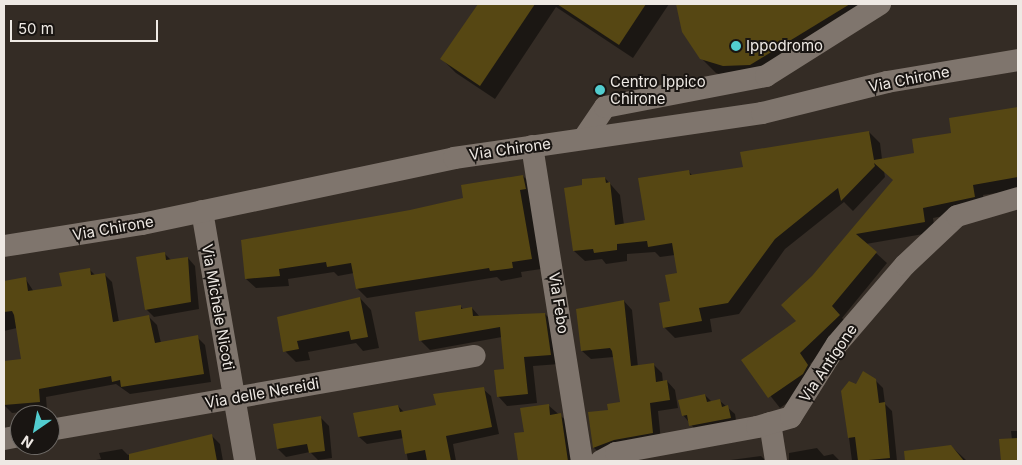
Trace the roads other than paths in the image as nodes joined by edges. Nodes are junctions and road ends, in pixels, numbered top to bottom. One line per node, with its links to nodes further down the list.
1 (880, 4): 3 (street)
2 (1018, 60): 3 (street, Via Chirone)
3 (584, 138): 4 (street, Via Chirone)
4 (532, 146): 6 (street, Via Chirone); 13 (street, Via Febo)
5 (1018, 198): 10 (street, Via Antigone)
6 (202, 211): 7 (street, Via Chirone); 9 (street, Via Michele Nicoti)
7 (4, 246)
8 (475, 356): 9 (street, Via delle Nereidi)
9 (234, 398): 11 (street, Via delle Nereidi); 12 (street, Via Michele Nicoti)
10 (770, 423): 14 (street, Via Antigone); 15 (street)
11 (60, 428)
12 (245, 461)
13 (582, 461)
14 (601, 461)
15 (776, 461)

